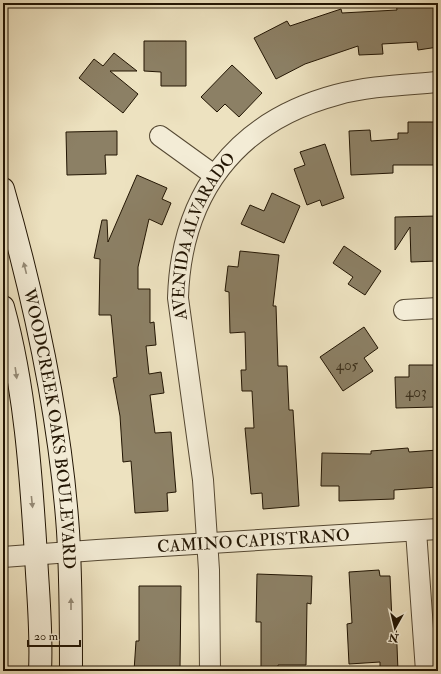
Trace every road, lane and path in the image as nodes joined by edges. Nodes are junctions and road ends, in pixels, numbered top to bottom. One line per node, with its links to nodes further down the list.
1 (438, 82): 3 (street, AVENIDA ALVARADO)
2 (160, 136): 3 (street)
3 (214, 175): 10 (street, AVENIDA ALVARADO)
4 (3, 189): 11 (main road, WOODCREEK OAKS BOULEVARD, one-way to 4)
5 (3, 307): 12 (main road, WOODCREEK OAKS BOULEVARD, one-way to 12)
6 (438, 308): 7 (street)
7 (404, 310)
8 (438, 529): 9 (street, CAMINO CAPISTRANO)
9 (416, 531): 10 (street, CAMINO CAPISTRANO); 17 (street)
10 (208, 543): 11 (street, CAMINO CAPISTRANO); 16 (street, AVENIDA ALVARADO)
11 (69, 552): 12 (street, CAMINO CAPISTRANO); 15 (main road, WOODCREEK OAKS BOULEVARD, one-way to 11)
12 (36, 555): 13 (street, CAMINO CAPISTRANO); 14 (main road, WOODCREEK OAKS BOULEVARD)
13 (3, 557)
14 (40, 671)
15 (71, 671)
16 (210, 671)
17 (426, 671)

